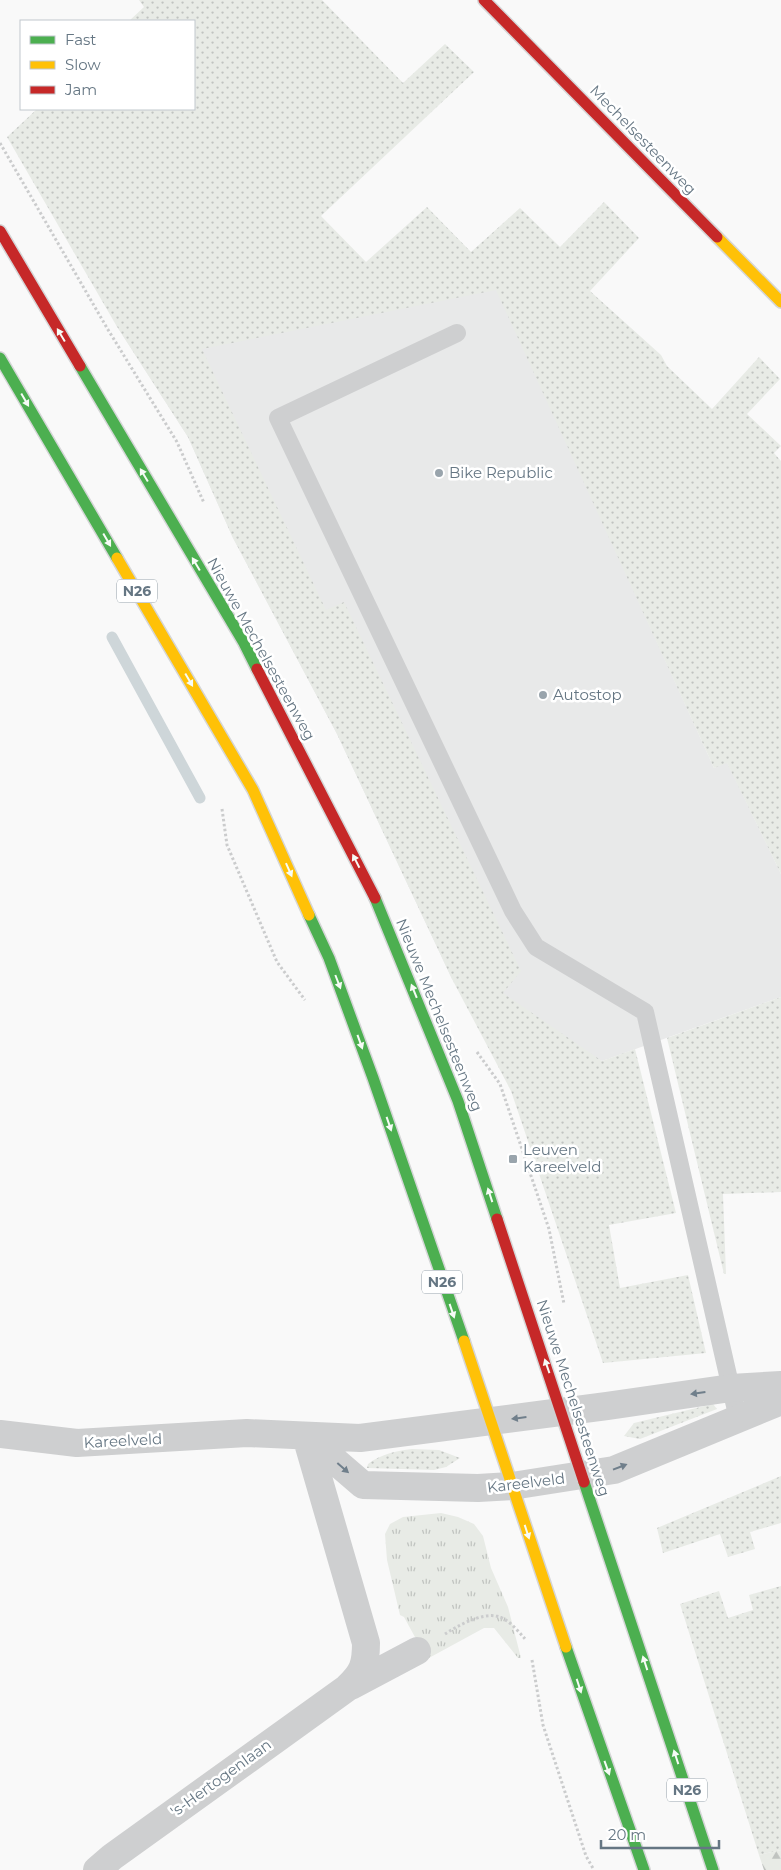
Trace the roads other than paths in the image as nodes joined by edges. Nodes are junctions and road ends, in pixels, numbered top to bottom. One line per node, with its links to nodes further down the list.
1 (484, 0): 3 (main road, Mechelsesteenweg)
2 (0, 231): 9 (main road, Nieuwe Mechelsesteenweg / N26, one-way to 2)
3 (781, 302)
4 (457, 334): 7 (lane)
5 (0, 358): 11 (main road, N26, one-way to 11)
6 (781, 1385): 7 (street, Kareelveld)
7 (731, 1388): 9 (street, Kareelveld, one-way to 9); 10 (lane)
8 (781, 1401): 10 (street, Kareelveld)
9 (562, 1412): 11 (street, Kareelveld, one-way to 11); 14 (main road, Nieuwe Mechelsesteenweg / N26)
10 (738, 1419): 14 (street, Kareelveld, one-way to 10)
11 (491, 1421): 13 (street, Kareelveld); 15 (main road, N26)
12 (0, 1434): 13 (street, Kareelveld)
13 (306, 1436): 15 (street, Kareelveld, one-way to 15); 17 (street, 's-Hertogenlaan)
14 (583, 1475): 15 (street, Kareelveld); 20 (main road, Nieuwe Mechelsesteenweg / N26, one-way to 14)
15 (512, 1486): 19 (main road, N26, one-way to 19)
16 (417, 1651): 17 (street, 's-Hertogenlaan)
17 (347, 1688): 18 (street, 's-Hertogenlaan)
18 (97, 1870)
19 (644, 1870)
20 (713, 1870)

